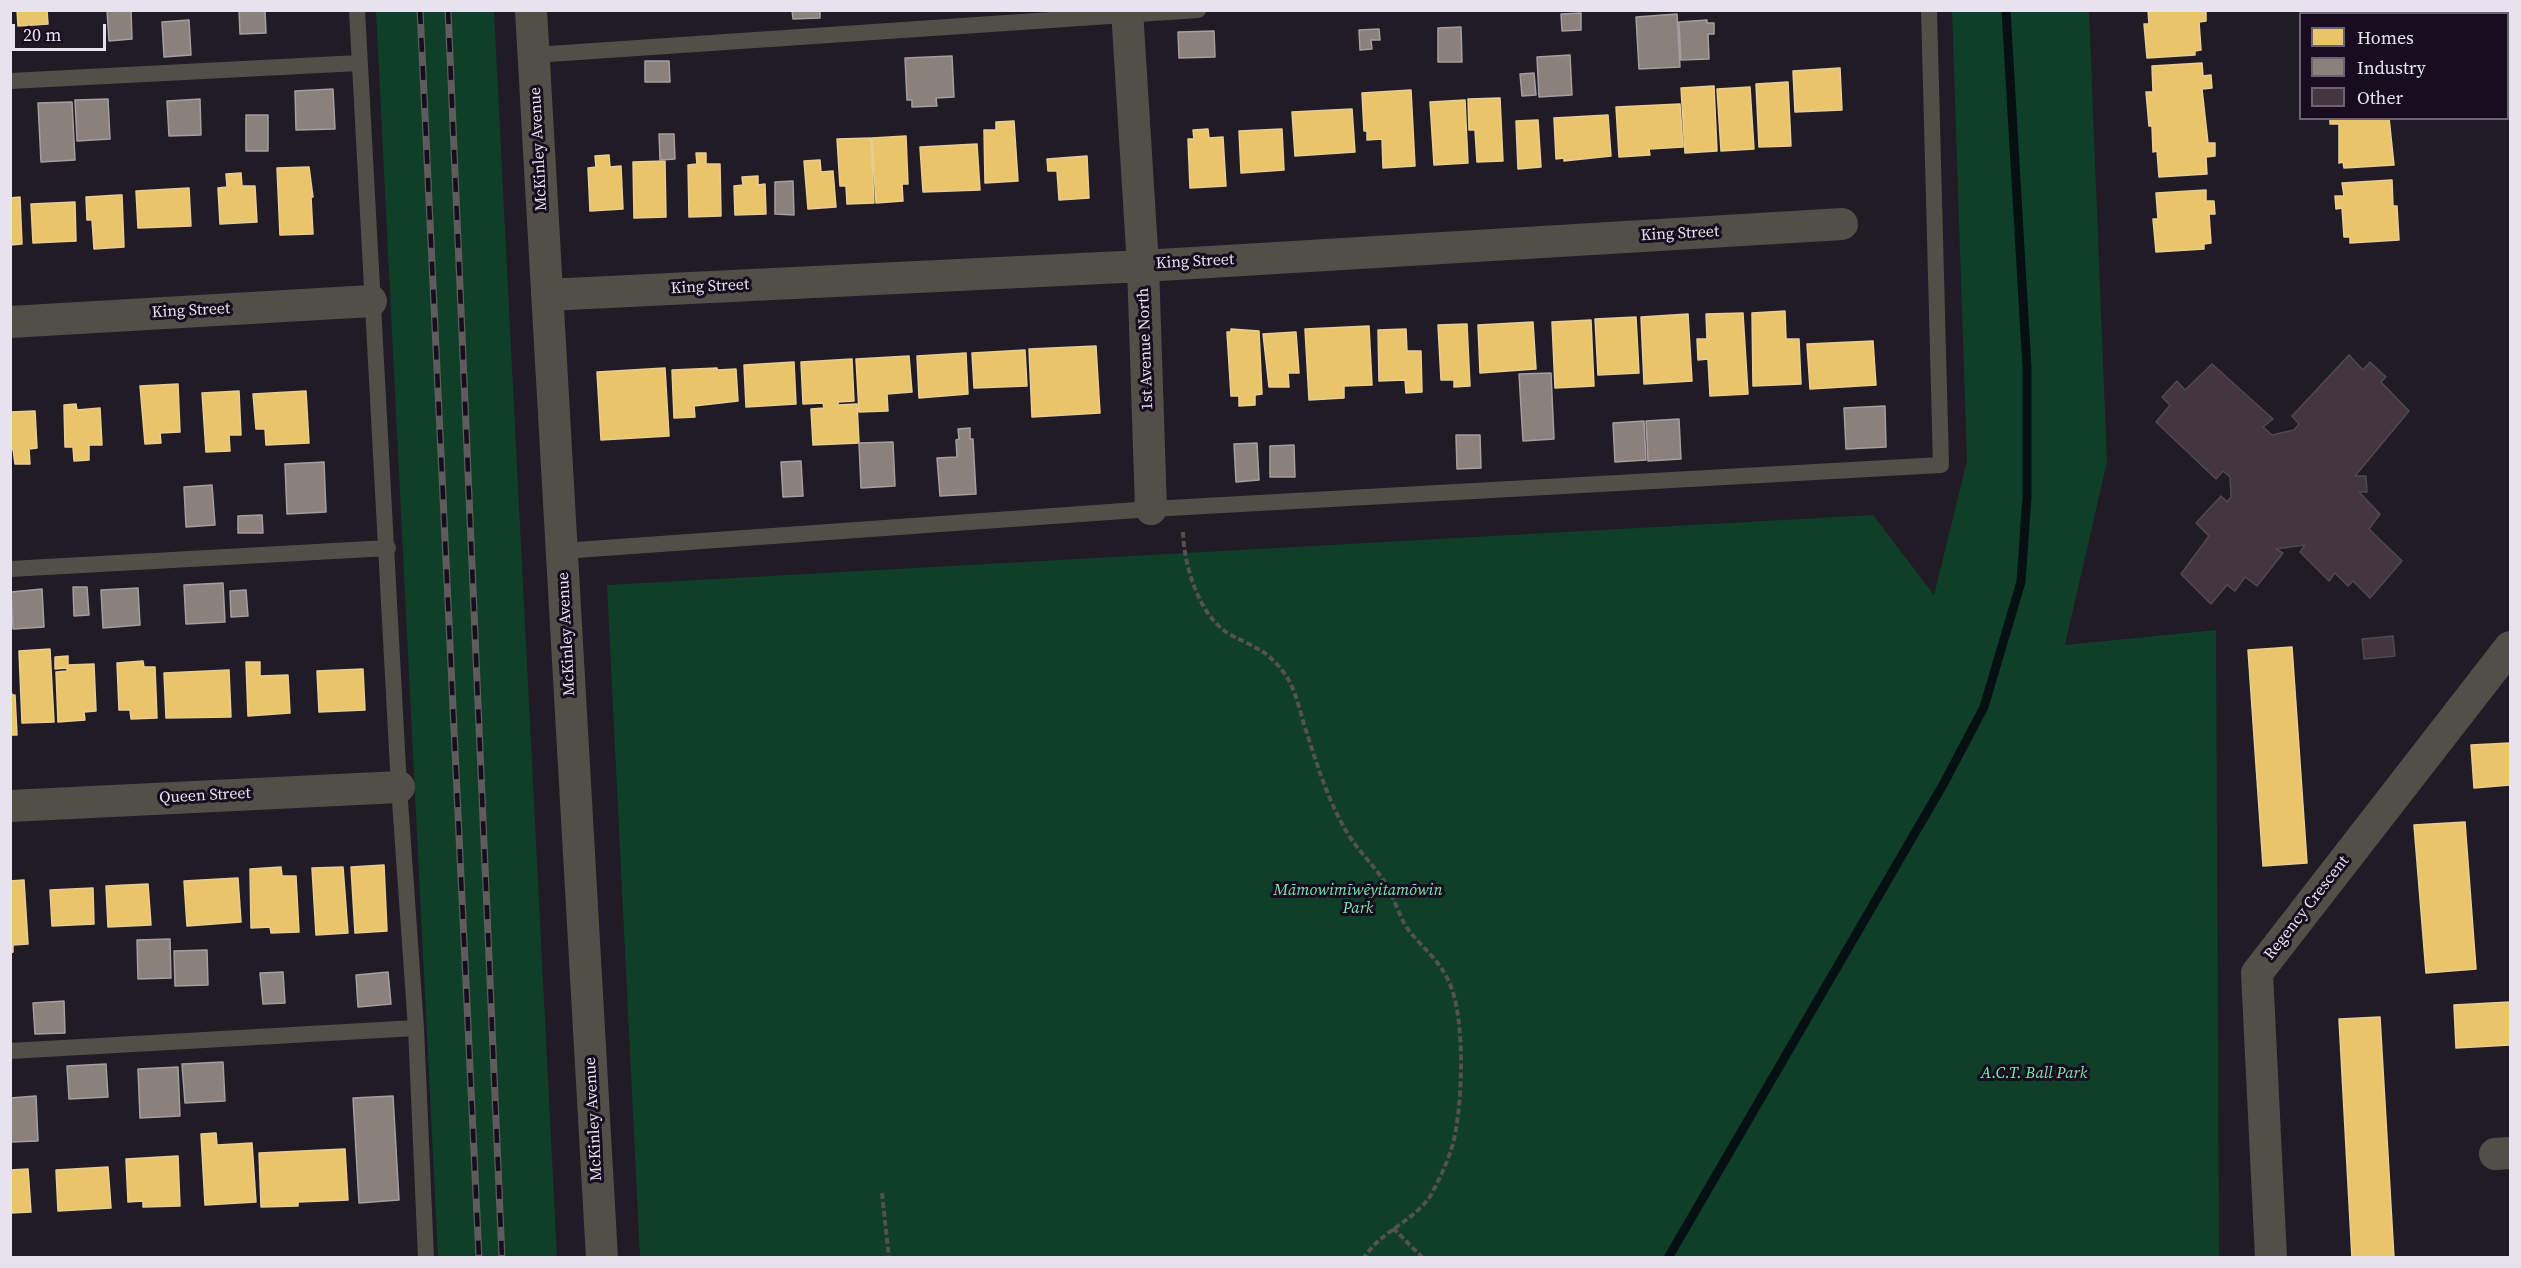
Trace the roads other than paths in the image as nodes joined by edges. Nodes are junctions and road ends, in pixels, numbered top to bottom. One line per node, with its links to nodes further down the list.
1 (357, 10): 7 (lane)
2 (531, 10): 6 (street, McKinley Avenue)
3 (1198, 10): 5 (lane)
4 (1929, 10): 14 (lane)
5 (1127, 12): 6 (lane); 10 (street, 1st Avenue North)
6 (534, 55): 11 (street, McKinley Avenue)
7 (359, 63): 8 (lane); 12 (lane)
8 (10, 81)
9 (1842, 224): 10 (street, King Street)
10 (1143, 266): 11 (street, King Street); 14 (street, 1st Avenue North)
11 (548, 295): 16 (street, McKinley Avenue)
12 (371, 301): 13 (street, King Street); 15 (lane)
13 (10, 322)
14 (1151, 509): 16 (lane)
15 (388, 548): 17 (lane); 19 (lane)
16 (562, 551): 24 (street, McKinley Avenue)
17 (10, 569)
18 (2511, 647): 25 (street, Regency Crescent)
19 (399, 787): 20 (street, Queen Street); 21 (lane)
20 (10, 806)
21 (416, 1028): 22 (lane); 23 (lane)
22 (10, 1051)
23 (426, 1257)
24 (602, 1257)
25 (2271, 1257)

